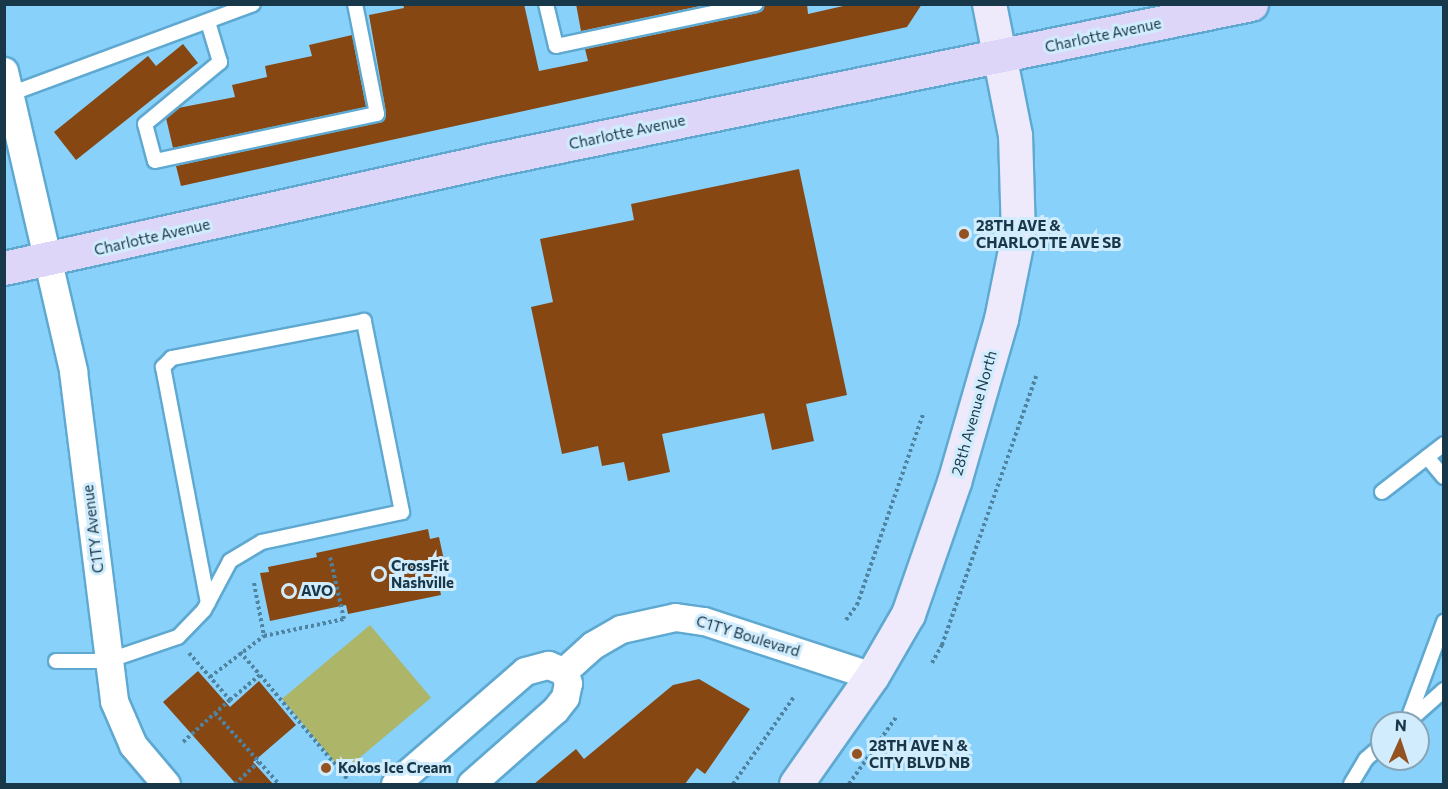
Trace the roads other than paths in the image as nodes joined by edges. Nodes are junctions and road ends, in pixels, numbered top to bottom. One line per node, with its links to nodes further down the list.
1 (253, 4): 7 (lane)
2 (355, 4): 7 (lane)
3 (546, 4): 4 (lane)
4 (756, 4)
5 (989, 4): 8 (main road, 28th Avenue North)
6 (1251, 4): 8 (main road, Charlotte Avenue)
7 (208, 22): 9 (lane)
8 (1001, 55): 10 (main road, Charlotte Avenue); 21 (main road, 28th Avenue North)
9 (7, 82): 10 (street, C1TY Avenue)
10 (48, 261): 11 (main road, Charlotte Avenue); 19 (street, C1TY Avenue)
11 (8, 272)
12 (1443, 444): 13 (lane)
13 (1427, 457): 14 (lane); 15 (lane)
14 (1443, 477)
15 (1382, 492)
16 (208, 603): 16 (lane); 19 (lane)
17 (1443, 622): 23 (lane)
18 (56, 661): 19 (lane)
19 (107, 661): 26 (street, C1TY Avenue)
20 (564, 671): 21 (street, C1TY Boulevard); 27 (street); 28 (street)
21 (872, 676): 29 (main road, 28th Avenue North)
22 (1443, 690): 24 (lane)
23 (1411, 711)
24 (1420, 711)
25 (1370, 756): 30 (lane)
26 (166, 784)
27 (395, 784)
28 (471, 784)
29 (796, 784)
30 (1351, 784)

